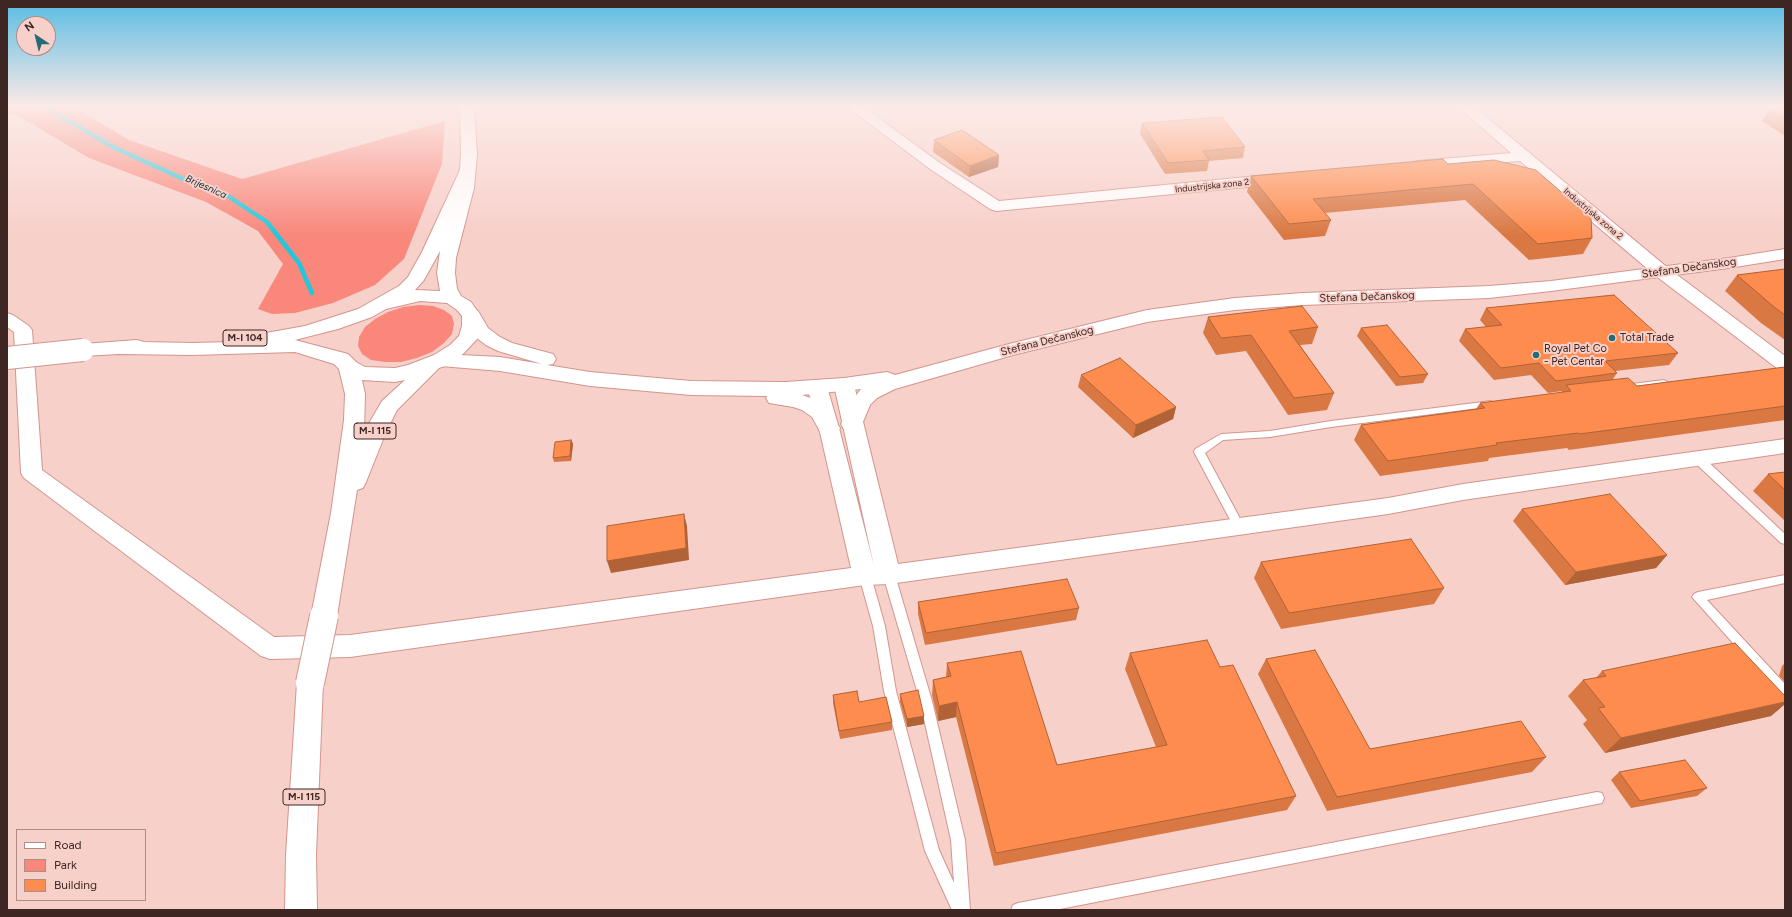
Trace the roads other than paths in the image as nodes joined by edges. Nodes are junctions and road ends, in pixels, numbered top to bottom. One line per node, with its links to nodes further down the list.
1 (469, 149): 6 (main road, M-I 115)
2 (912, 149): 7 (street, Industrijska zona 2)
3 (1515, 149): 4 (street, Industrijska zona 2)
4 (1524, 156): 5 (street); 9 (street, Industrijska zona 2)
5 (1400, 167)
6 (466, 172): 10 (main road, M-I 115); 11 (main road, M-I 115)
7 (1289, 178)
8 (1785, 254): 9 (main road, Stefana Dečanskog)
9 (1662, 272): 19 (main road, Stefana Dečanskog); 20 (street, Industrijska zona 2)
10 (453, 299): 11 (main road, M-I 115); 13 (main road, M-I 115)
11 (382, 304): 12 (main road, M-I 115)
12 (365, 313): 15 (main road, M-I 104); 17 (main road, M-I 115)
13 (471, 315): 18 (main road, M-I 115); 22 (main road)
14 (7, 319): 36 (street)
15 (122, 348): 16 (main road, M-I 104, bridge); 17 (main road, M-I 104)
16 (7, 358)
17 (345, 363): 18 (main road, M-I 115); 32 (main road, M-I 115)
18 (436, 363): 22 (main road); 32 (main road, M-I 115)
19 (953, 365): 23 (main road); 28 (main road)
20 (1782, 368)
21 (1676, 382): 26 (lane)
22 (660, 385): 25 (main road)
23 (844, 385): 24 (main road); 28 (street)
24 (817, 387): 25 (main road); 29 (street)
25 (691, 388): 29 (main road)
26 (1613, 389)
27 (1504, 402): 33 (lane)
28 (852, 424): 35 (street)
29 (829, 428): 36 (street)
30 (1785, 446): 31 (street)
31 (1698, 460): 33 (street); 34 (lane)
32 (344, 513): 40 (main road, M-I 115, bridge)
33 (1238, 526): 35 (street)
34 (1785, 540)
35 (889, 575): 36 (street); 42 (lane)
36 (865, 576): 41 (lane)
37 (1785, 579): 38 (lane)
38 (1785, 693)
39 (1597, 798): 43 (lane)
40 (301, 910)
41 (959, 910)
42 (963, 910)
43 (1018, 910)

